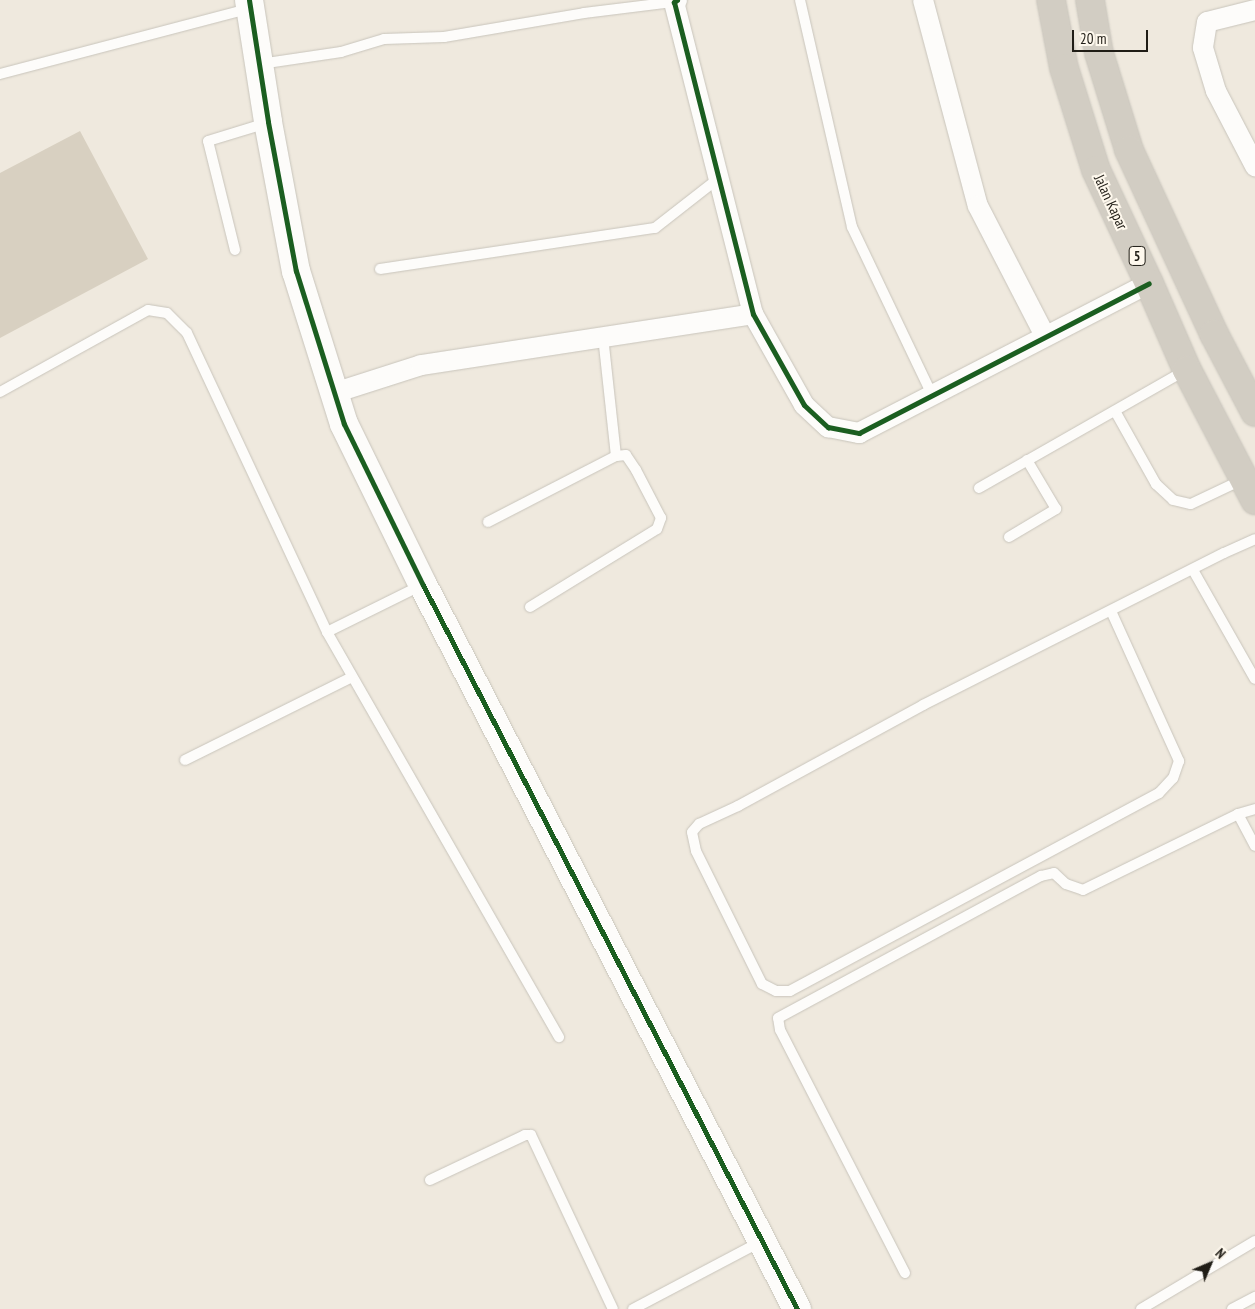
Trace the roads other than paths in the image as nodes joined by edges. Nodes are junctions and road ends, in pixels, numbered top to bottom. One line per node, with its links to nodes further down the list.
1 (800, 0): 22 (lane)
2 (923, 0): 18 (street)
3 (1051, 0): 15 (highway, Jalan Kapar / 5)
4 (1090, 0): 24 (highway)
5 (676, 1): 8 (lane); 12 (street)
6 (250, 4): 8 (street); 9 (lane)
7 (1255, 10): 11 (street)
8 (259, 64): 10 (street)
9 (0, 74)
10 (268, 122): 13 (lane); 21 (street)
11 (1255, 166)
12 (719, 178): 14 (lane); 16 (street)
13 (235, 250)
14 (380, 269)
15 (1149, 282): 18 (street); 19 (highway, Jalan Kapar / 5)
16 (753, 314): 17 (street); 22 (street)
17 (603, 336): 21 (street); 25 (lane)
18 (1045, 336): 22 (street)
19 (1176, 376): 23 (lane); 28 (highway, Jalan Kapar / 5)
20 (0, 392): 36 (lane)
21 (334, 393): 33 (street)
22 (932, 395)
23 (1115, 410): 26 (lane); 28 (lane)
24 (1255, 412)
25 (616, 456): 29 (lane); 34 (lane)
26 (1027, 460): 27 (lane); 30 (lane)
27 (979, 488)
28 (1240, 490)
29 (488, 522)
30 (1009, 537)
31 (1254, 539): 32 (lane)
32 (1193, 570): 35 (lane); 38 (lane)
33 (423, 585): 36 (lane); 46 (street)
34 (530, 607)
35 (1111, 611): 35 (lane)
36 (327, 632): 37 (lane)
37 (352, 677): 39 (lane); 43 (lane)
38 (1255, 679)
39 (185, 760)
40 (1255, 809): 41 (lane)
41 (1238, 814): 42 (lane); 47 (lane)
42 (1255, 846)
43 (559, 1037)
44 (430, 1180): 49 (lane)
45 (1255, 1241): 52 (lane)
46 (761, 1242): 50 (lane); 51 (street)
47 (905, 1273)
48 (1255, 1297): 53 (lane)
49 (614, 1309)
50 (632, 1309)
51 (797, 1309)
52 (1141, 1309)
53 (1232, 1309)

